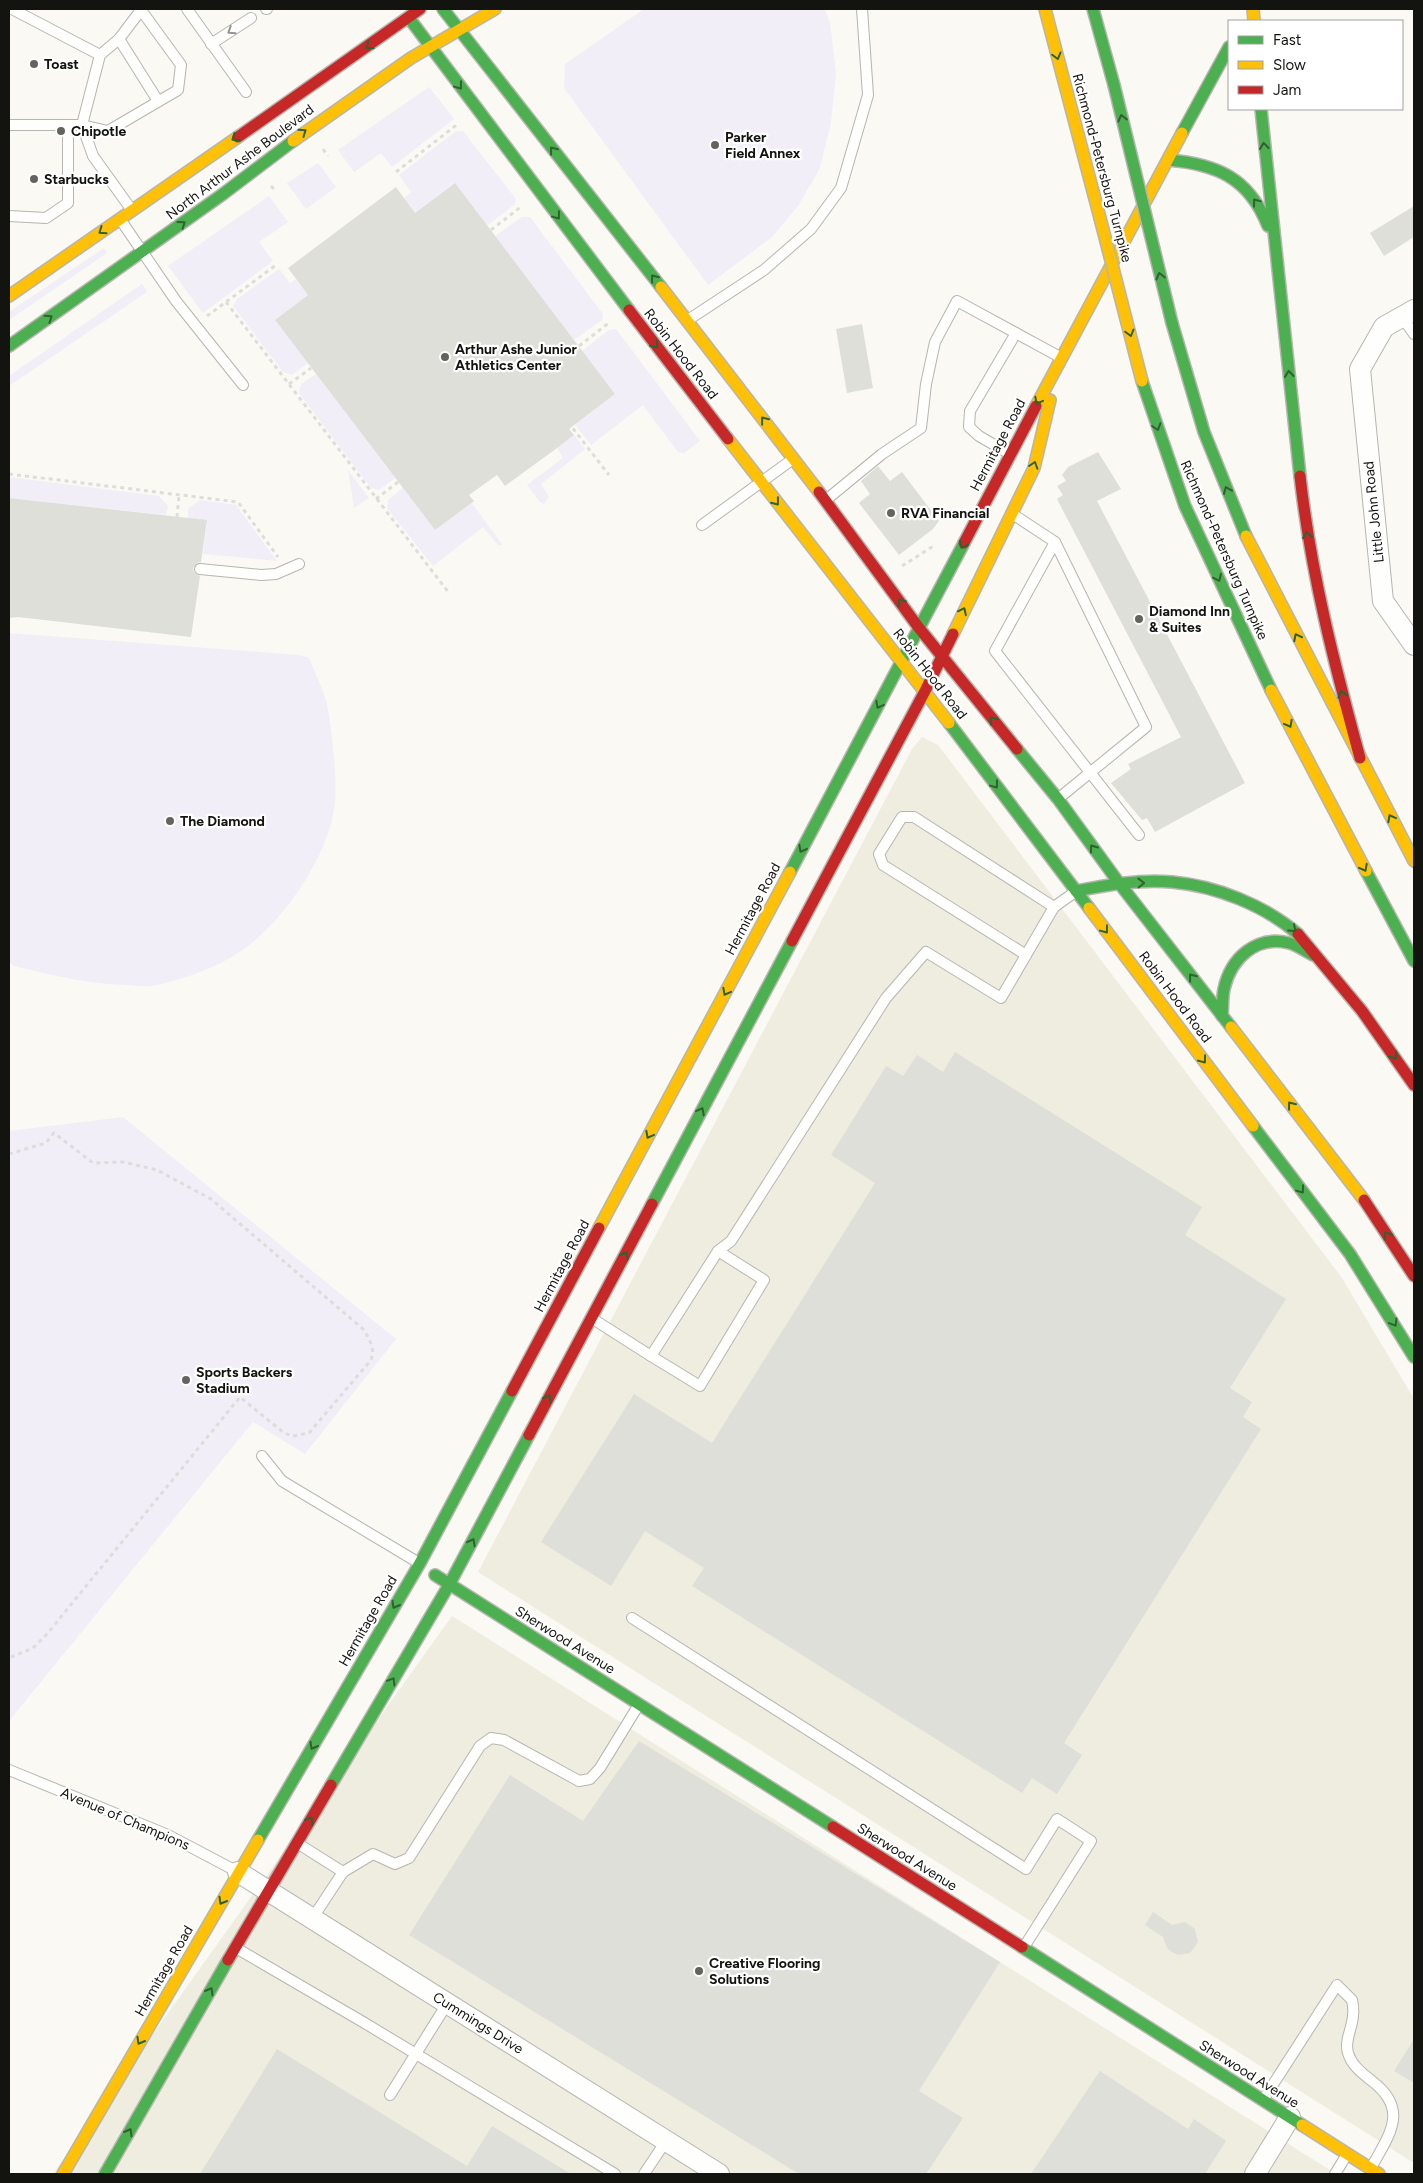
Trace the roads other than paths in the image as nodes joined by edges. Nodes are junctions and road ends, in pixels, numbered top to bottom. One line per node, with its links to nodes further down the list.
1 (12, 9): 18 (lane)
2 (141, 9): 14 (lane); 20 (lane)
3 (443, 9): 13 (main road, Robin Hood Road)
4 (495, 9): 13 (main road, North Arthur Ashe Boulevard)
5 (862, 9): 35 (lane)
6 (1045, 9): 66 (main road, Richmond-Petersburg Turnpike, one-way to 66, bridge)
7 (1093, 9): 56 (main road, Richmond-Petersburg Turnpike, one-way to 7, bridge)
8 (1252, 9): 12 (main road)
9 (192, 10): 15 (lane)
10 (410, 12): 16 (main road, Robin Hood Road); 26 (main road, North Arthur Ashe Boulevard, one-way to 26)
11 (251, 18): 15 (lane, one-way to 15)
12 (1244, 20)
13 (460, 30): 16 (main road, North Arthur Ashe Boulevard); 35 (main road, Robin Hood Road, one-way to 13)
14 (119, 39): 18 (lane); 20 (lane)
15 (211, 44): 19 (lane)
16 (430, 47): 29 (main road, Robin Hood Road, one-way to 29); 31 (main road, North Arthur Ashe Boulevard, one-way to 16)
17 (1228, 49): 25 (main road, Hermitage Road)
18 (100, 55): 24 (lane)
19 (246, 92)
20 (158, 101): 24 (lane)
21 (1261, 110): 30 (main road, one-way to 21)
22 (68, 124): 23 (lane); 24 (lane); 27 (lane)
23 (9, 125)
24 (82, 125): 26 (lane)
25 (1168, 160): 30 (main road, one-way to 25); 40 (main road, Hermitage Road)
26 (132, 210): 28 (main road, North Arthur Ashe Boulevard)
27 (9, 216)
28 (120, 218): 31 (lane); 33 (main road, North Arthur Ashe Boulevard, one-way to 33)
29 (580, 247): 32 (main road); 44 (main road, Robin Hood Road, one-way to 44)
30 (1274, 247): 56 (main road, one-way to 30)
31 (143, 252): 39 (main road, North Arthur Ashe Boulevard, one-way to 31); 41 (lane)
32 (620, 279)
33 (9, 296)
34 (1408, 313): 38 (lane); 52 (street, Little John Road)
35 (687, 320): 36 (main road); 43 (main road, Robin Hood Road, one-way to 35)
36 (672, 322)
37 (1016, 333): 40 (lane); 42 (lane); 45 (lane)
38 (1414, 334)
39 (9, 346)
40 (1061, 358): 42 (main road, Hermitage Road, one-way to 42); 46 (main road, Hermitage Road, one-way to 40)
41 (243, 385)
42 (1010, 454): 51 (main road, Hermitage Road, one-way to 51)
43 (794, 458): 44 (lane); 45 (main road, Robin Hood Road)
44 (761, 482): 47 (lane); 54 (main road, Robin Hood Road, one-way to 54)
45 (825, 500): 51 (main road, Robin Hood Road, one-way to 45)
46 (1011, 513): 48 (lane); 53 (main road, Hermitage Road, one-way to 46)
47 (702, 525)
48 (1055, 542): 57 (lane); 57 (lane)
49 (299, 564): 50 (lane)
50 (200, 569)
51 (919, 628): 53 (main road, Robin Hood Road); 54 (main road, Hermitage Road)
52 (1414, 645)
53 (941, 655): 55 (main road, Hermitage Road); 58 (main road, Robin Hood Road, one-way to 53)
54 (902, 662): 55 (main road, Robin Hood Road); 75 (main road, Hermitage Road, one-way to 75)
55 (925, 691): 62 (main road, Robin Hood Road, one-way to 62); 71 (main road, Hermitage Road, one-way to 55)
56 (1360, 758): 60 (main road, Richmond-Petersburg Turnpike, one-way to 56)
57 (1091, 772): 58 (lane); 59 (lane)
58 (1058, 799): 61 (main road, Robin Hood Road, one-way to 58)
59 (1139, 835)
60 (1414, 861)
61 (1120, 883): 62 (main road); 65 (main road, one-way to 65); 67 (main road, Robin Hood Road, one-way to 61)
62 (1076, 892): 63 (lane); 73 (main road, Robin Hood Road, one-way to 73)
63 (1054, 907): 64 (lane); 64 (lane)
64 (1026, 955): 69 (lane)
65 (1315, 955): 67 (main road); 68 (main road, one-way to 68)
66 (1414, 961)
67 (1222, 1016): 70 (main road, Robin Hood Road, one-way to 67)
68 (1414, 1085)
69 (718, 1251): 72 (lane); 72 (lane)
70 (1414, 1276)
71 (591, 1318): 72 (lane); 76 (main road, Hermitage Road, one-way to 71)
72 (651, 1356)
73 (1414, 1357)
74 (262, 1456): 75 (lane)
75 (420, 1563): 76 (main road, Sherwood Avenue); 81 (main road, Hermitage Road, one-way to 81)
76 (449, 1584): 78 (main road, Sherwood Avenue); 80 (main road, Hermitage Road, one-way to 76)
77 (632, 1618): 86 (lane)
78 (639, 1705): 82 (lane); 86 (main road, Sherwood Avenue)
79 (9, 1770): 81 (lane, Avenue of Champions)
80 (297, 1842): 82 (lane); 83 (main road, Hermitage Road)
81 (238, 1872): 83 (street, Cummings Drive); 95 (main road, Hermitage Road, one-way to 95)
82 (343, 1872): 84 (lane)
83 (268, 1891): 84 (street, Cummings Drive); 85 (main road, Hermitage Road)
84 (312, 1919): 87 (street, Cummings Drive)
85 (235, 1948): 88 (lane); 96 (main road, Hermitage Road, one-way to 85)
86 (1024, 1948): 90 (main road, Sherwood Avenue)
87 (448, 2004): 88 (lane); 92 (street, Cummings Drive)
88 (416, 2054): 89 (lane); 97 (lane)
89 (390, 2095)
90 (1263, 2100): 91 (main road, Sherwood Avenue); 94 (lane)
91 (1290, 2117): 93 (main road, Sherwood Avenue); 100 (street)
92 (666, 2141): 98 (lane); 99 (street, Cummings Drive)
93 (1348, 2154): 94 (main road, Sherwood Avenue); 101 (lane)
94 (1375, 2171)
95 (63, 2174)
96 (105, 2174)
97 (615, 2174)
98 (644, 2174)
99 (719, 2174)
100 (1255, 2174)
101 (1335, 2174)

